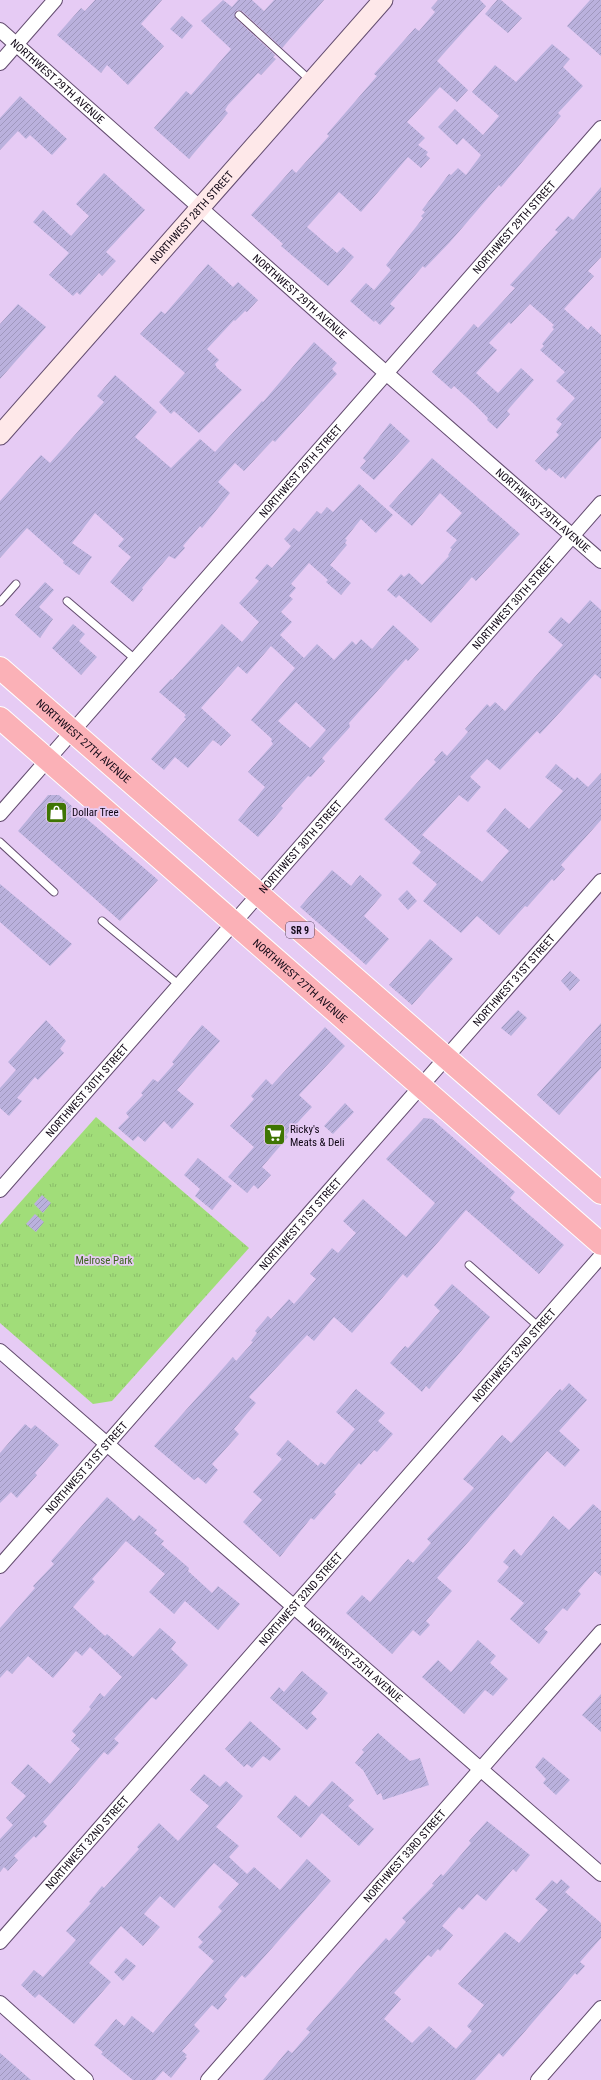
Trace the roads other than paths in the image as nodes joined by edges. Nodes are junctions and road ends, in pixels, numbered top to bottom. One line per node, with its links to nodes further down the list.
1 (55, 0): 5 (street)
2 (383, 0): 7 (street, NORTHWEST 28TH STREET)
3 (238, 15): 7 (lane)
4 (0, 30): 5 (street, NORTHWEST 29TH AVENUE)
5 (16, 45): 6 (street); 9 (street, NORTHWEST 29TH AVENUE)
6 (0, 63)
7 (311, 82): 9 (street, NORTHWEST 28TH STREET)
8 (601, 128): 10 (street, NORTHWEST 29TH STREET)
9 (200, 208): 10 (street, NORTHWEST 29TH AVENUE); 11 (street, NORTHWEST 28TH STREET)
10 (386, 373): 13 (street, NORTHWEST 29TH AVENUE); 18 (street, NORTHWEST 29TH STREET)
11 (0, 436)
12 (601, 503): 13 (street, NORTHWEST 30TH STREET)
13 (572, 536): 14 (street, NORTHWEST 29TH AVENUE); 27 (street, NORTHWEST 30TH STREET)
14 (601, 561)
15 (16, 584): 17 (lane)
16 (68, 601): 18 (lane)
17 (0, 602)
18 (135, 659): 21 (street, NORTHWEST 29TH STREET)
19 (0, 668): 21 (highway, NORTHWEST 27TH AVENUE / SR 9)
20 (0, 718): 22 (highway, NORTHWEST 27TH AVENUE)
21 (73, 732): 22 (street, NORTHWEST 29TH STREET); 27 (highway, NORTHWEST 27TH AVENUE / SR 9)
22 (48, 760): 23 (street, NORTHWEST 29TH STREET); 29 (highway, NORTHWEST 27TH AVENUE)
23 (0, 814)
24 (0, 842): 26 (lane)
25 (601, 881): 31 (street, NORTHWEST 31ST STREET)
26 (54, 892)
27 (258, 894): 29 (street, NORTHWEST 30TH STREET); 31 (highway, NORTHWEST 27TH AVENUE / SR 9)
28 (102, 921): 30 (lane)
29 (233, 922): 30 (street, NORTHWEST 30TH STREET); 32 (highway, NORTHWEST 27TH AVENUE)
30 (178, 984): 33 (street, NORTHWEST 30TH STREET)
31 (446, 1058): 32 (street, NORTHWEST 31ST STREET); 34 (highway, NORTHWEST 27TH AVENUE / SR 9)
32 (421, 1086): 35 (highway, NORTHWEST 27TH AVENUE); 40 (street, NORTHWEST 31ST STREET)
33 (0, 1190)
34 (601, 1193)
35 (601, 1244)
36 (601, 1256): 38 (street, NORTHWEST 32ND STREET)
37 (469, 1265): 38 (lane)
38 (539, 1327): 42 (street, NORTHWEST 32ND STREET)
39 (0, 1351): 40 (street, NORTHWEST 25TH AVENUE)
40 (107, 1444): 41 (street, NORTHWEST 31ST STREET); 42 (street, NORTHWEST 25TH AVENUE)
41 (0, 1566)
42 (294, 1607): 44 (street, NORTHWEST 25TH AVENUE); 46 (street, NORTHWEST 32ND STREET)
43 (601, 1632): 44 (street, NORTHWEST 33RD STREET)
44 (480, 1770): 45 (street, NORTHWEST 25TH AVENUE); 50 (street, NORTHWEST 33RD STREET)
45 (601, 1874)
46 (0, 1942)
47 (0, 2003): 49 (street)
48 (601, 2008): 51 (street)
49 (86, 2080)
50 (208, 2080)
51 (538, 2080)

